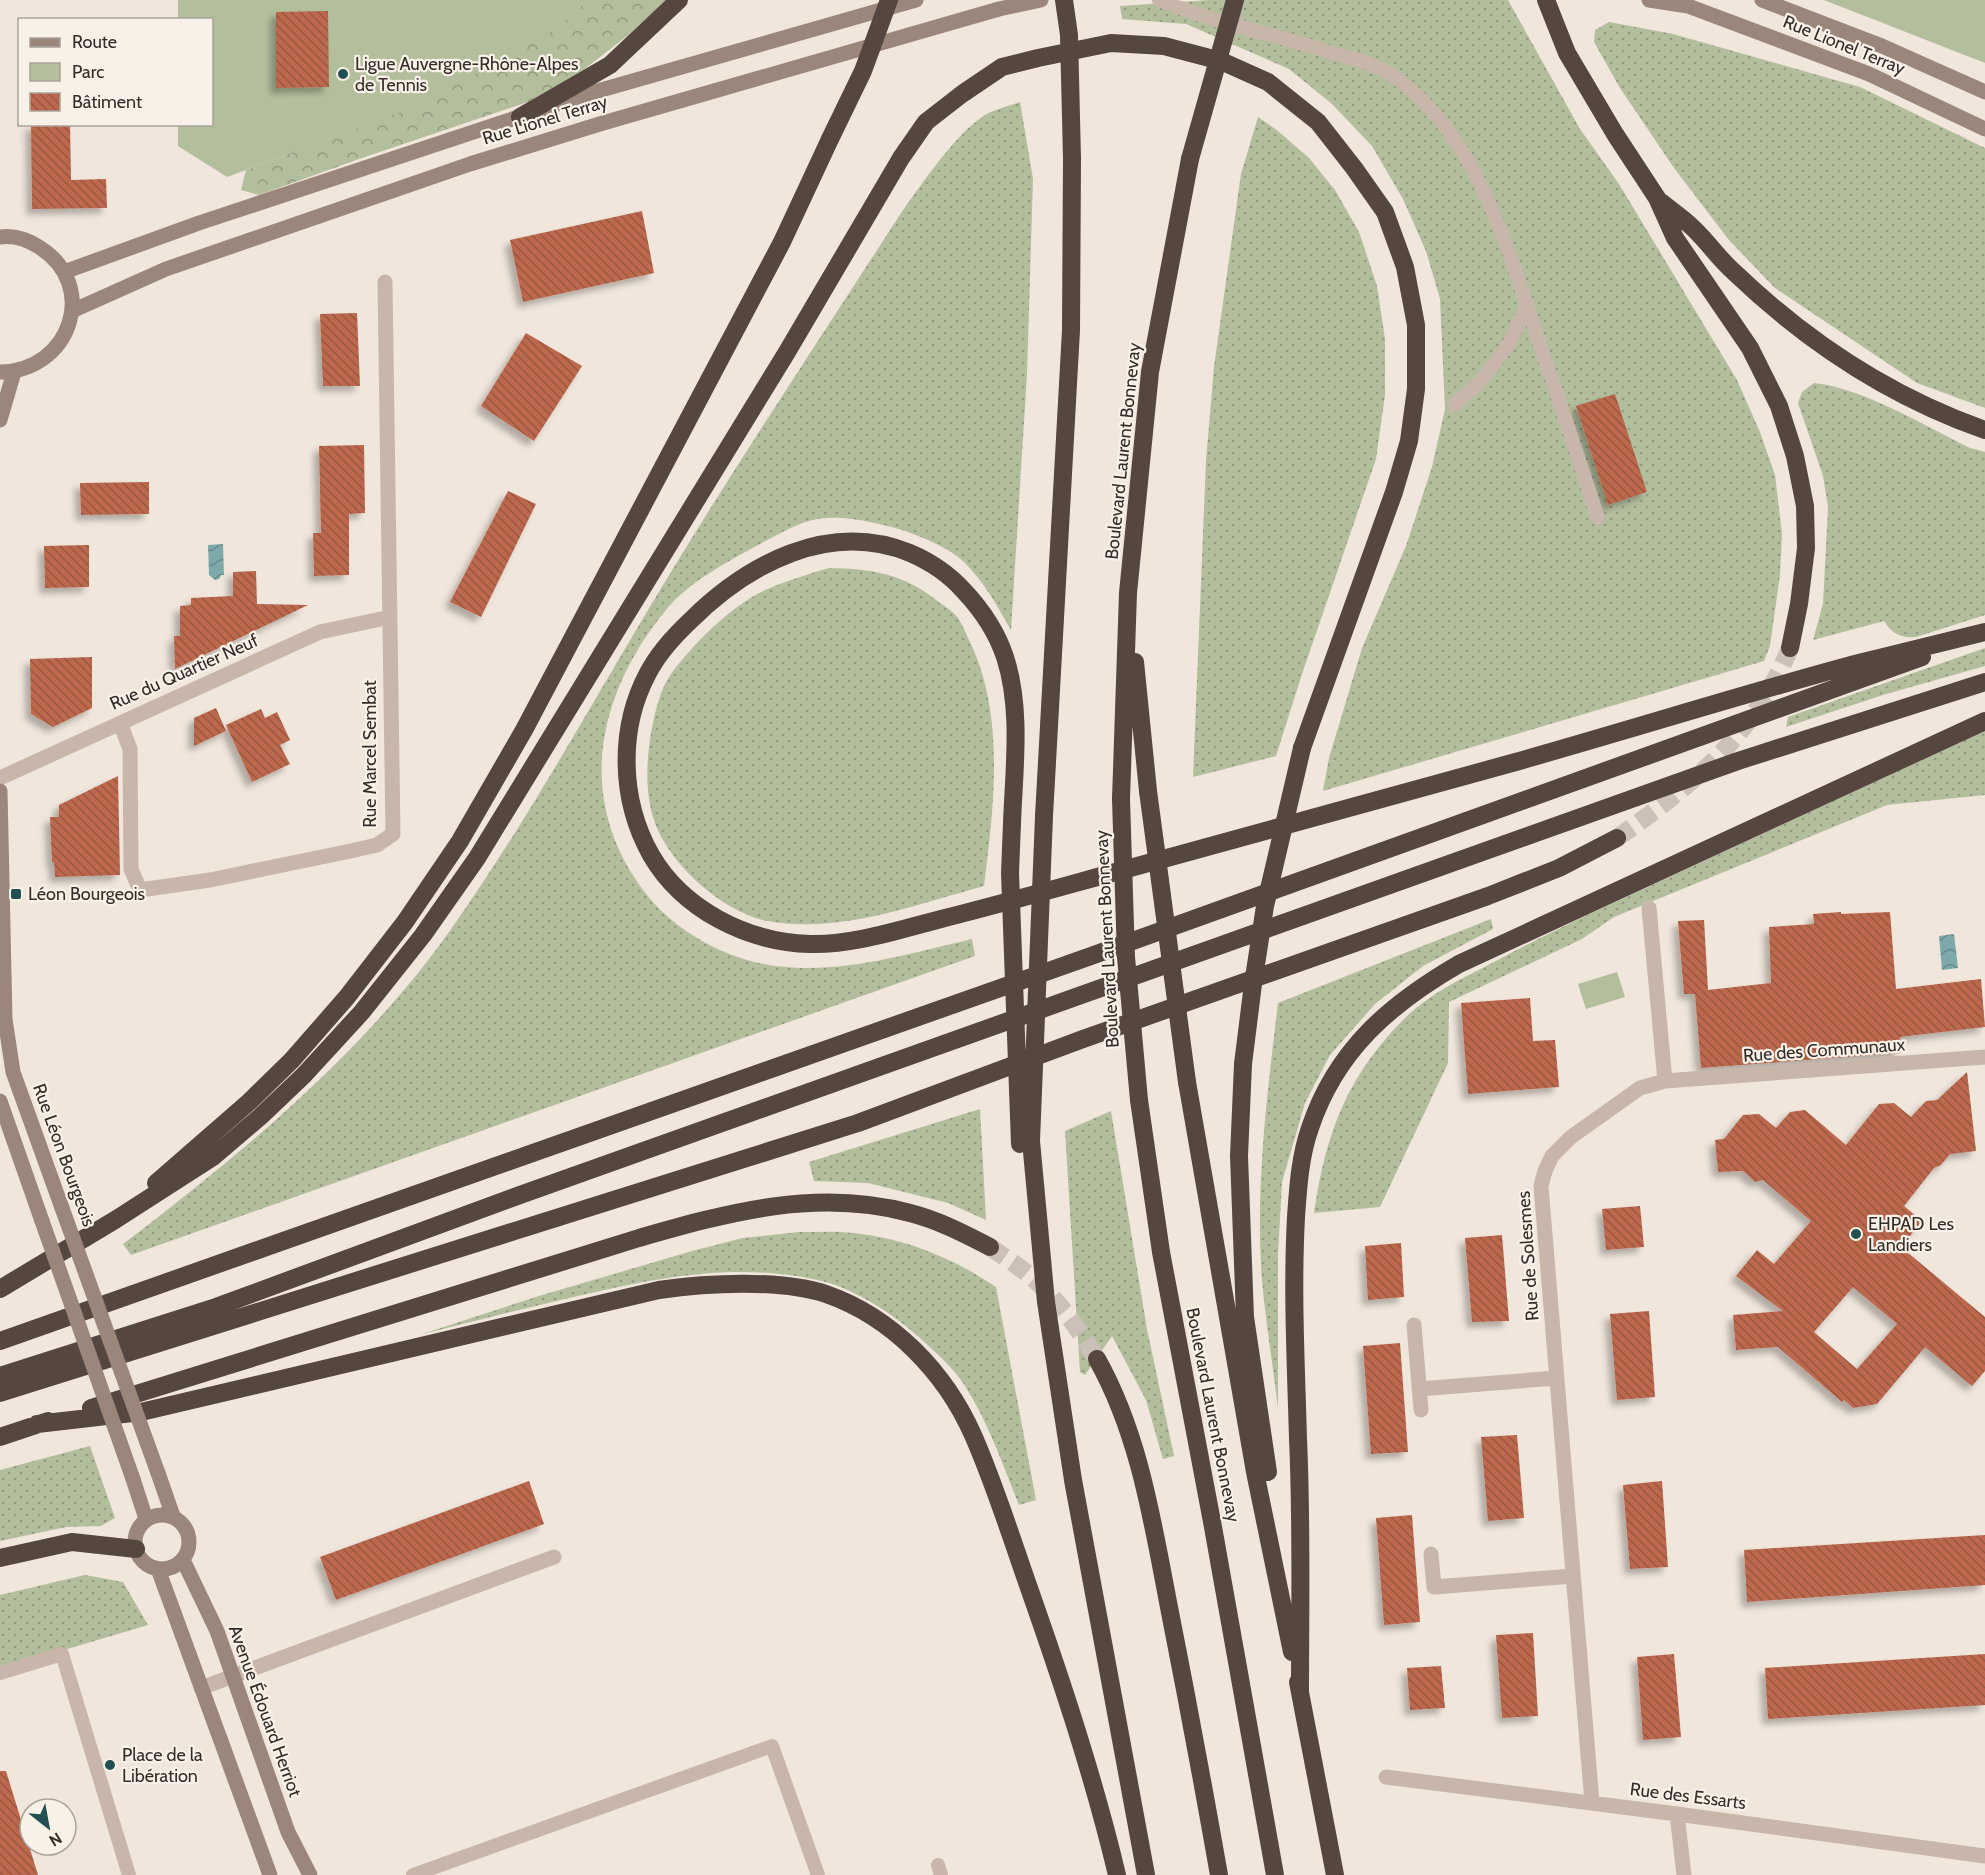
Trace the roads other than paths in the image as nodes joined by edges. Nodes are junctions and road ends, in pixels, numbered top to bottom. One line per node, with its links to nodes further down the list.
1 (679, 0): 12 (highway)
2 (889, 0): 40 (highway, bridge)
3 (916, 0): 12 (main road, Rue Lionel Terray)
4 (1041, 0): 19 (main road, Rue Lionel Terray)
5 (1064, 0): 39 (highway, bridge)
6 (1159, 0): 18 (lane)
7 (1235, 0): 25 (highway, Boulevard Laurent Bonnevay, bridge)
8 (1546, 0): 14 (highway)
9 (1649, 0): 13 (main road, Rue Lionel Terray)
10 (1762, 0): 11 (main road, Rue Lionel Terray)
11 (1985, 92)
12 (520, 117): 16 (main road, Rue Lionel Terray)
13 (1985, 129)
14 (1657, 198): 23 (highway); 28 (highway)
15 (0, 237): 16 (main road)
16 (64, 272): 19 (main road)
17 (385, 282): 26 (street, Rue Marcel Sembat)
18 (1527, 304): 21 (lane); 24 (lane)
19 (72, 311): 20 (main road)
20 (7, 372): 22 (main road)
21 (1454, 405)
22 (0, 420)
23 (1985, 430)
24 (1598, 518)
25 (1128, 593): 65 (highway, bridge); 78 (highway, Boulevard Laurent Bonnevay, bridge)
26 (390, 617): 31 (street, Rue du Quartier Neuf); 31 (street, Rue Marcel Sembat)
27 (1985, 632): 39 (highway, bridge); 44 (highway)
28 (1790, 648)
29 (1985, 682): 46 (highway)
30 (1985, 721): 65 (highway)
31 (120, 723): 32 (street, Rue du Quartier Neuf)
32 (0, 778)
33 (0, 791): 53 (main road, Rue Léon Bourgeois, bridge)
34 (1617, 838): 49 (highway)
35 (1649, 908): 37 (street)
36 (1985, 1057): 37 (street, Rue des Communaux)
37 (1665, 1081): 47 (street, Rue de Solesmes)
38 (0, 1101): 54 (main road, bridge)
39 (1026, 1143): 76 (highway)
40 (115, 1220): 42 (highway); 65 (highway, bridge)
41 (990, 1247): 51 (highway)
42 (0, 1289)
43 (1414, 1325): 48 (street)
44 (0, 1341)
45 (1097, 1359): 77 (highway)
46 (0, 1376)
47 (1556, 1378): 48 (street); 61 (street, Rue de Solesmes)
48 (1419, 1389): 50 (street)
49 (0, 1393)
50 (1421, 1410)
51 (37, 1424): 52 (highway); 75 (highway)
52 (0, 1437)
53 (172, 1516): 54 (main road); 59 (main road)
54 (146, 1519): 55 (main road)
55 (136, 1549): 58 (highway); 60 (main road)
56 (1431, 1554): 61 (street)
57 (554, 1557): 63 (street)
58 (0, 1558)
59 (183, 1560): 60 (main road); 63 (main road, Avenue Édouard Herriot)
60 (158, 1569): 64 (main road)
61 (1573, 1576): 67 (street, Rue de Solesmes)
62 (0, 1673): 70 (lane)
63 (232, 1676): 64 (street); 72 (main road, Avenue Édouard Herriot)
64 (201, 1688): 71 (main road)
65 (1300, 1693): 79 (highway)
66 (1386, 1777): 67 (street, Rue des Essarts)
67 (1592, 1803): 68 (street, Rue des Essarts)
68 (1677, 1814): 69 (street, Rue des Essarts); 80 (street)
69 (1985, 1856)
70 (129, 1875)
71 (270, 1875)
72 (310, 1875)
73 (413, 1875): 74 (lane)
74 (818, 1875)
75 (1117, 1875)
76 (1146, 1875)
77 (1219, 1875)
78 (1275, 1875)
79 (1335, 1875)
80 (1684, 1875)

